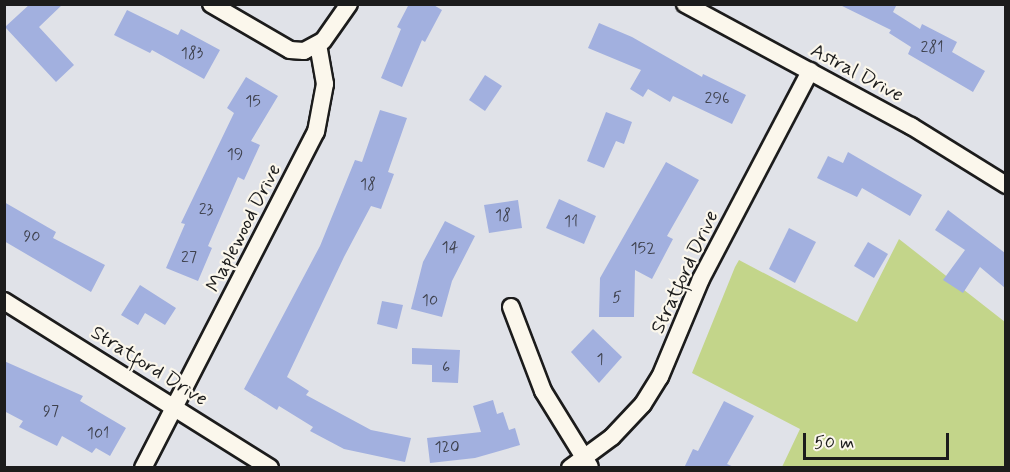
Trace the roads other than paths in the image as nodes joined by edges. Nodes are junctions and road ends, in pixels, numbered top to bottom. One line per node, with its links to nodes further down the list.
1 (211, 4): 4 (street)
2 (349, 4): 4 (street)
3 (685, 4): 5 (street, Astral Drive)
4 (318, 45): 9 (street, Maplewood Drive)
5 (810, 71): 6 (street, Astral Drive); 10 (street, Stratford Drive)
6 (1005, 185)
7 (4, 301): 9 (street, Stratford Drive)
8 (511, 307): 10 (street)
9 (175, 406): 11 (street, Maplewood Drive); 12 (street, Stratford Drive)
10 (588, 463): 13 (street, Stratford Drive)
11 (143, 468)
12 (270, 468)
13 (570, 468)

